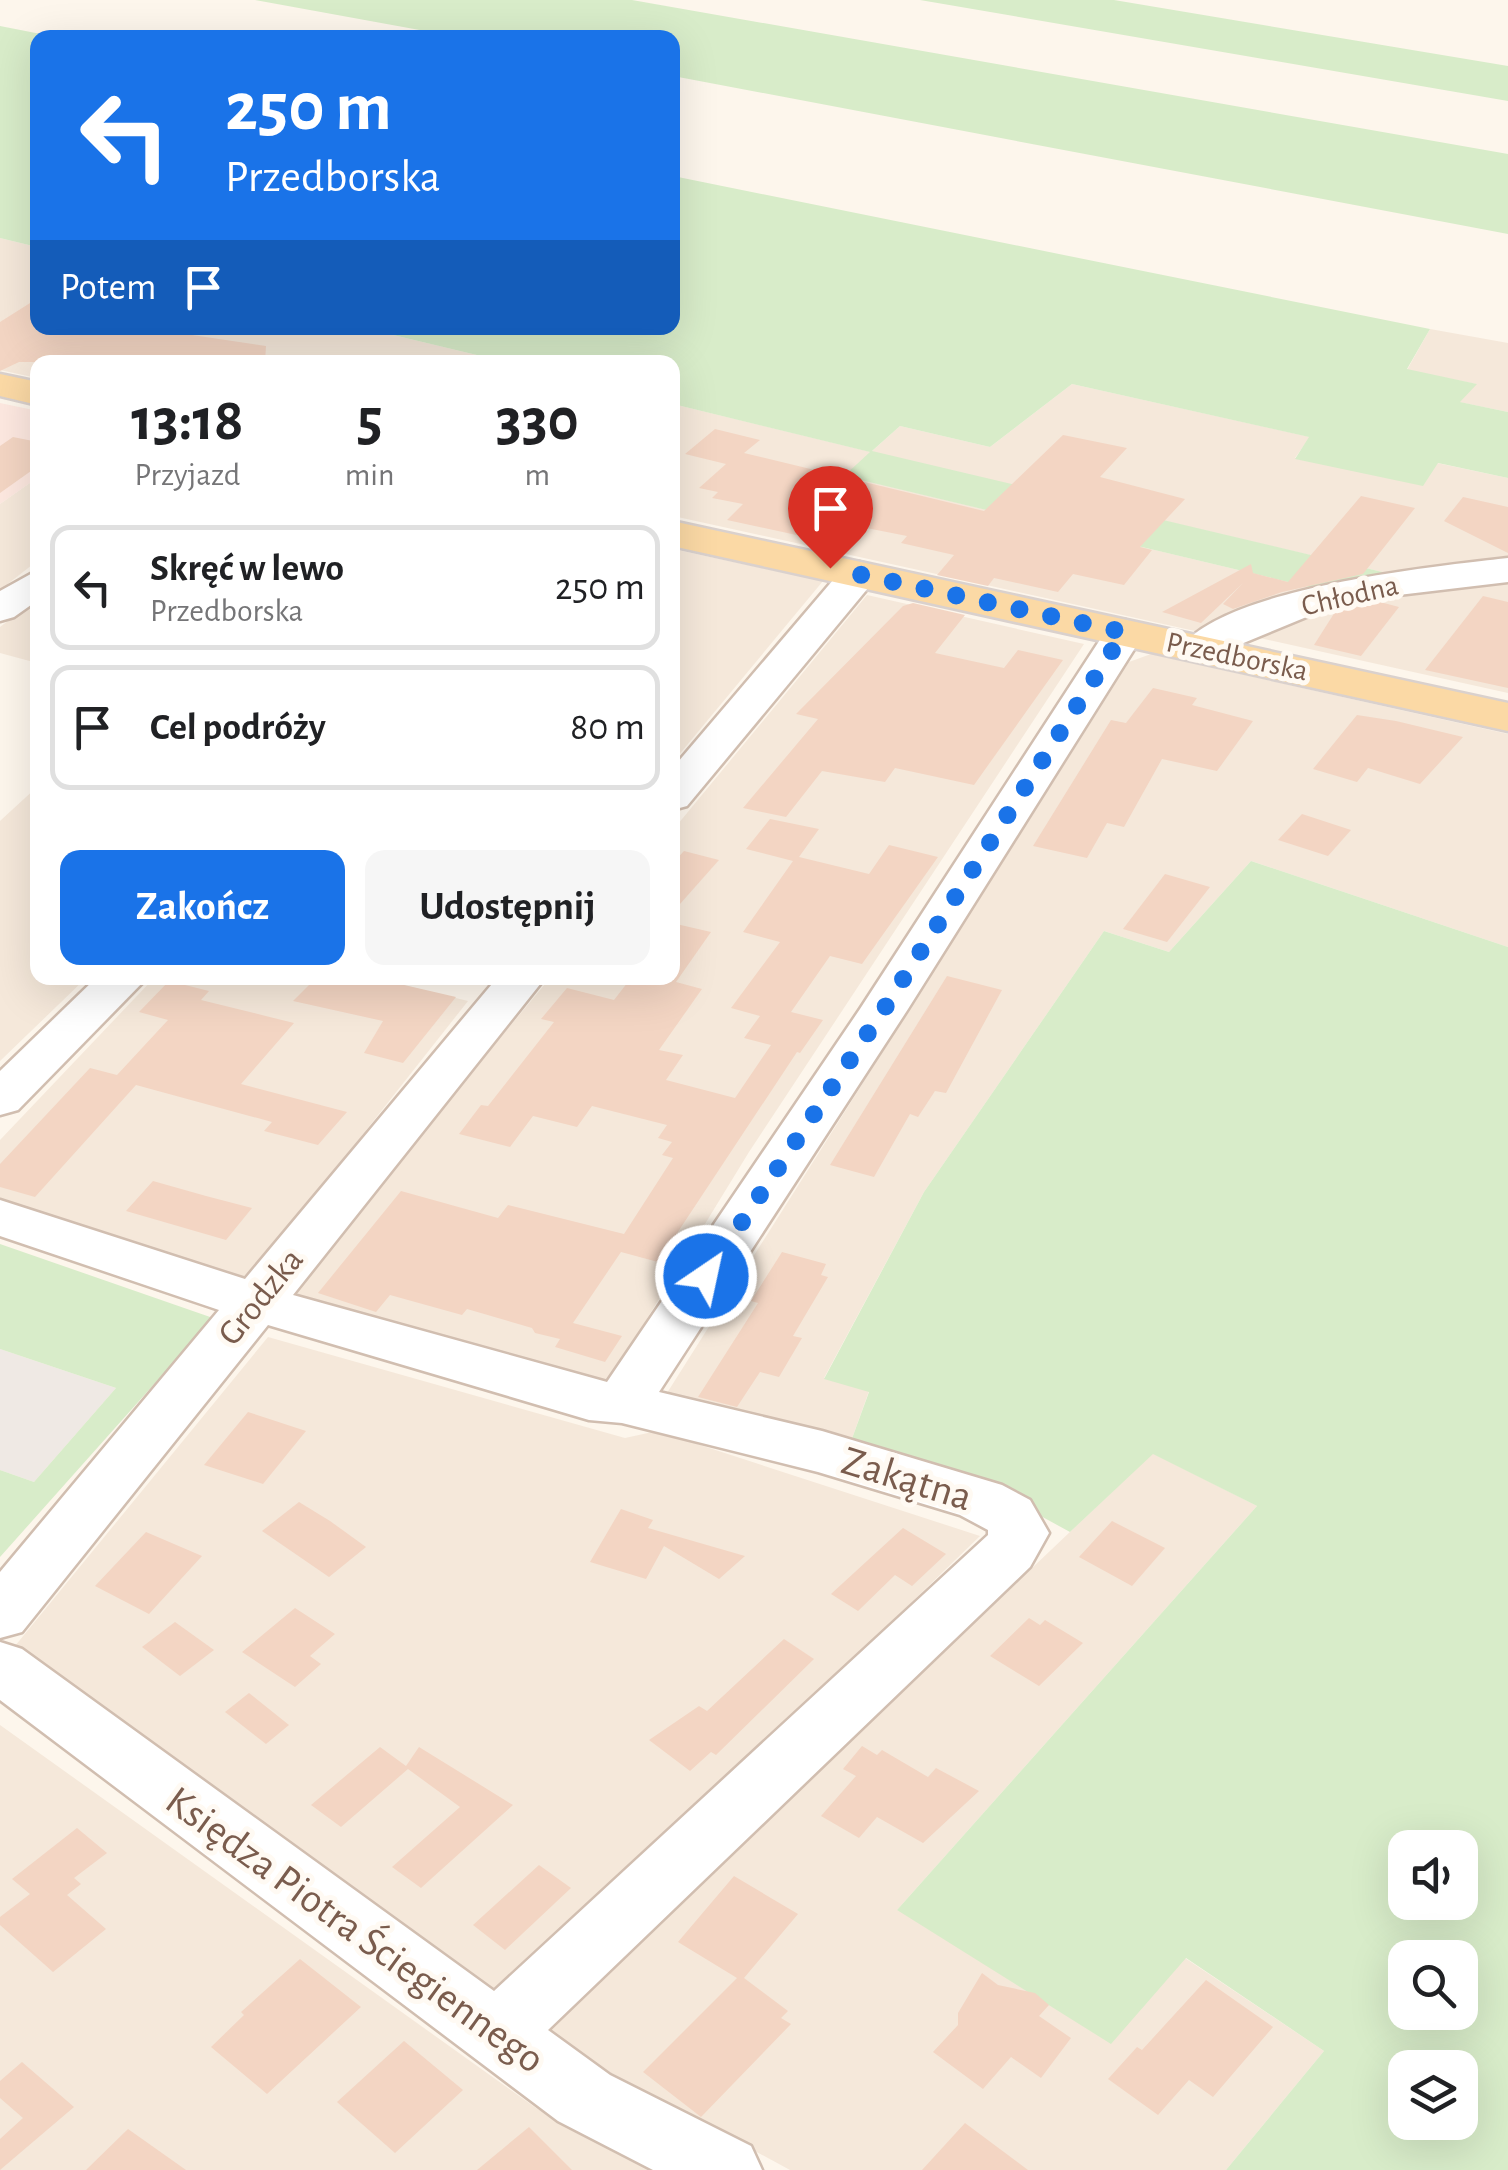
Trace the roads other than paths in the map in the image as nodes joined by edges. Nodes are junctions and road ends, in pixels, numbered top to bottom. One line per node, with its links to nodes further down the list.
1 (0, 385): 2 (main road)
2 (30, 392)
3 (680, 534): 5 (main road, Przedborska)
4 (1508, 570): 9 (street, Chłodna)
5 (858, 574): 8 (main road, Przedborska); 11 (street)
6 (30, 588): 7 (street)
7 (0, 609)
8 (1124, 632): 9 (main road, Przedborska); 17 (street)
9 (1200, 649): 10 (main road, Przedborska)
10 (1508, 717)
11 (680, 787)
12 (116, 985): 14 (street)
13 (500, 985): 16 (street, Grodzka)
14 (0, 1099)
15 (0, 1217): 16 (street, Zakątna)
16 (257, 1303): 17 (street, Zakątna); 18 (street, Grodzka)
17 (622, 1403): 20 (street, Zakątna)
18 (0, 1615)
19 (0, 1666): 20 (street, Księdza Piotra Ściegiennego)
20 (496, 2034): 21 (street, Księdza Piotra Ściegiennego)
21 (726, 2170)

